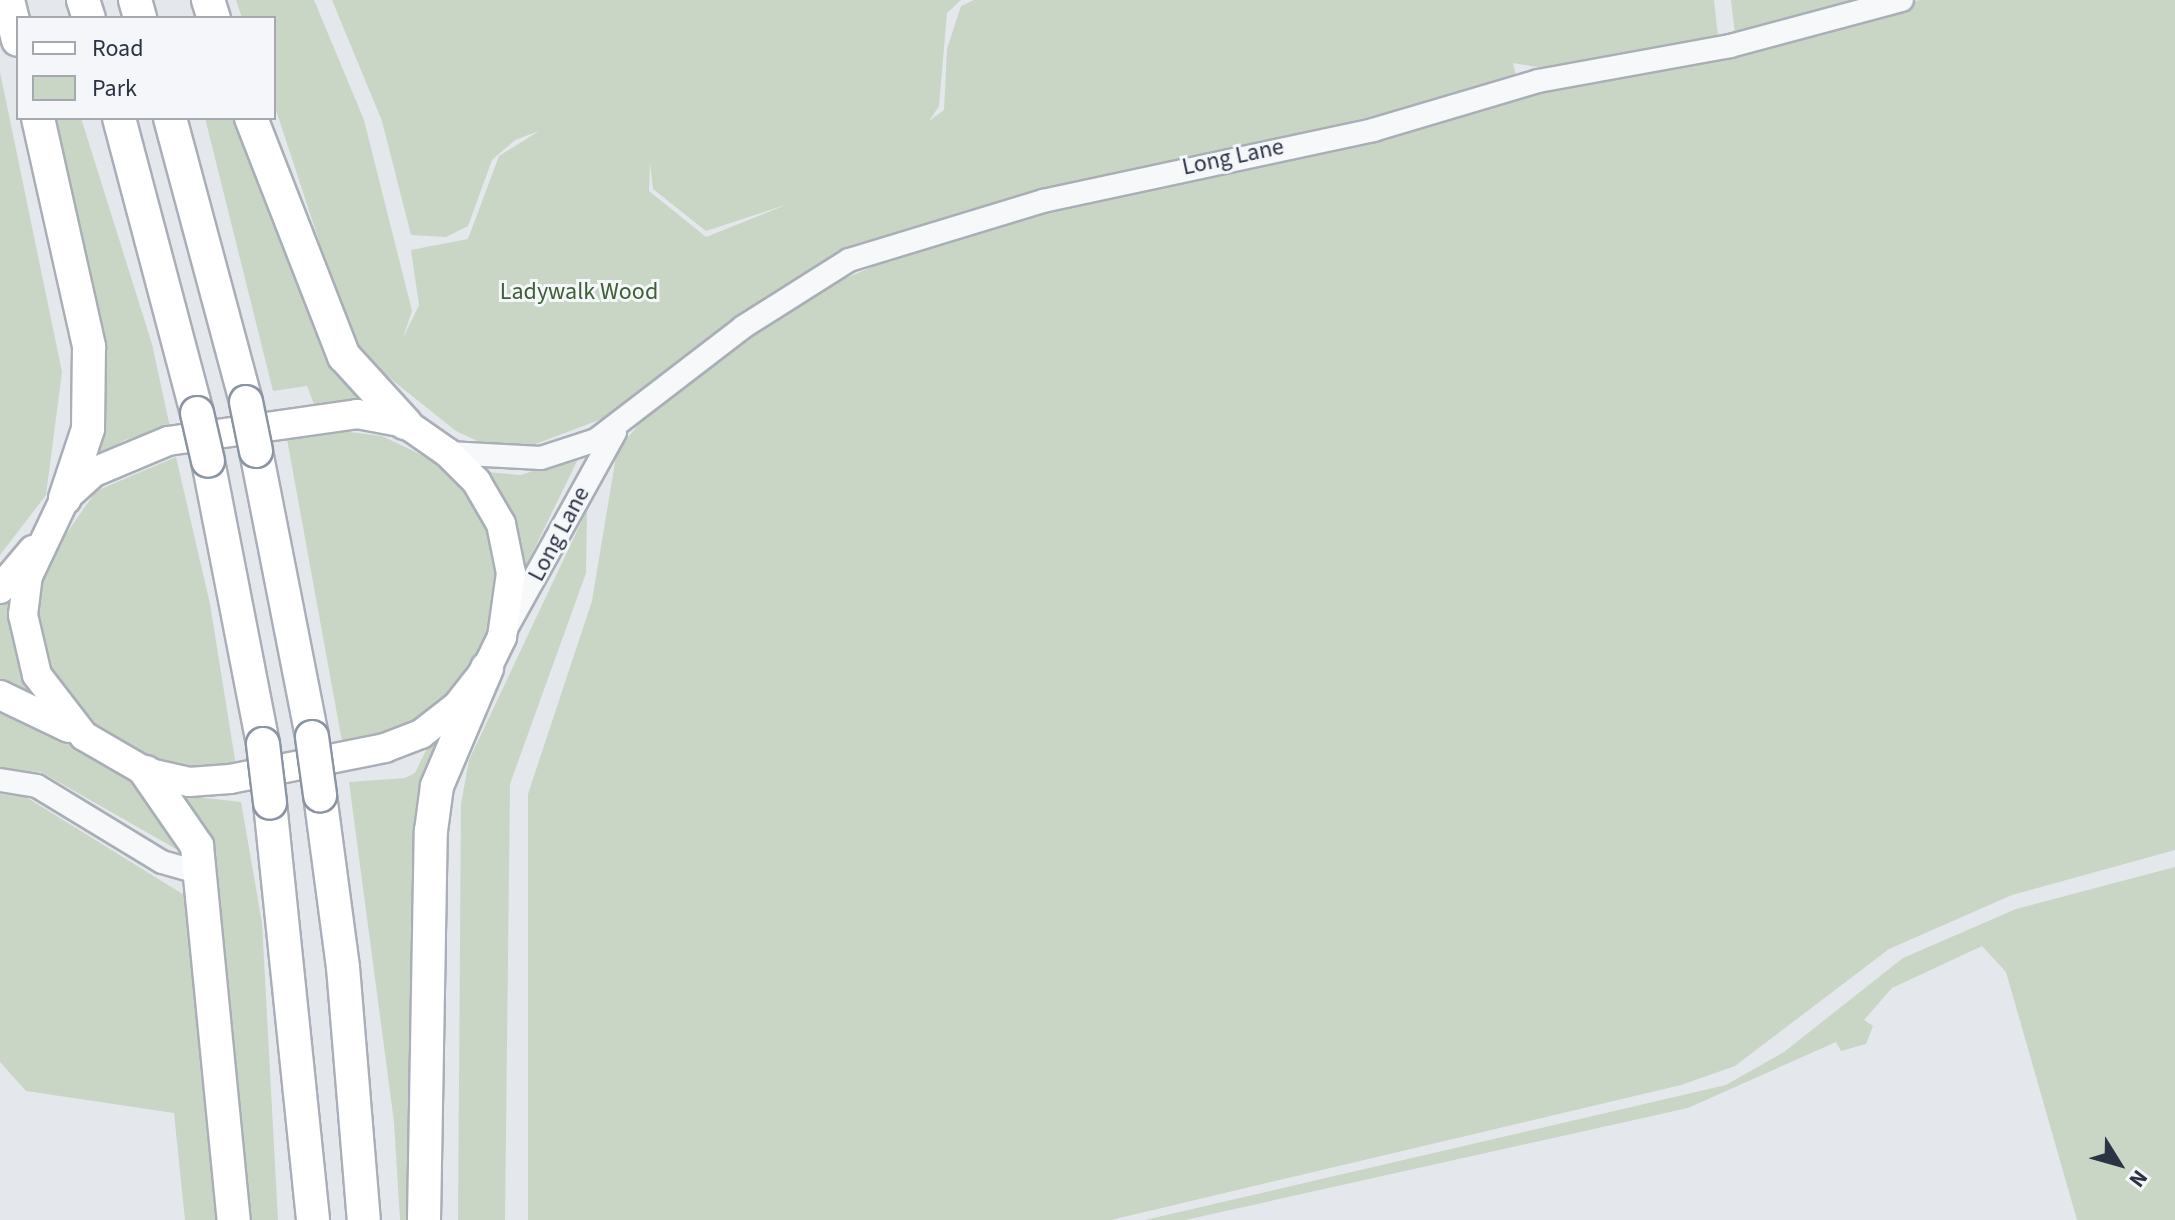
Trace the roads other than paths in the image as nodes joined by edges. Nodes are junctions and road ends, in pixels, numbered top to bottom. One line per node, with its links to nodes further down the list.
1 (8, 0): 3 (highway)
2 (1902, 0): 9 (street, Long Lane)
3 (16, 32)
4 (38, 120): 11 (highway)
5 (120, 120): 22 (highway, bridge)
6 (171, 120): 23 (highway, bridge)
7 (252, 120): 8 (highway)
8 (405, 423): 10 (main road); 11 (main road)
9 (616, 431): 10 (street, Long Lane); 14 (street, Long Lane)
10 (448, 453): 14 (main road)
11 (65, 498): 12 (main road)
12 (41, 541): 13 (main road); 17 (main road)
13 (0, 589)
14 (502, 637): 15 (main road)
15 (487, 668): 18 (main road); 24 (highway)
16 (0, 695): 17 (main road)
17 (84, 736): 18 (main road)
18 (146, 772): 20 (highway)
19 (0, 780): 20 (street)
20 (201, 873): 21 (highway)
21 (234, 1220)
22 (313, 1220)
23 (364, 1220)
24 (424, 1220)

